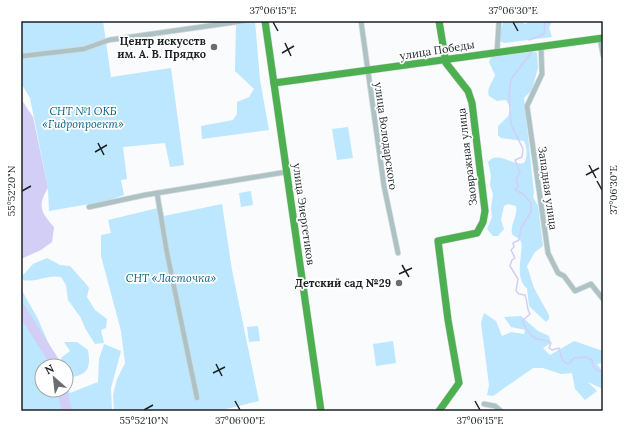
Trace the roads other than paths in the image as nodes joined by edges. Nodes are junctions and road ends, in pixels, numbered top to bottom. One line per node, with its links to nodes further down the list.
1 (243, 21): 10 (street)
2 (265, 21): 13 (street, улица Энергетиков)
3 (361, 21): 12 (street, улица Володарского)
4 (438, 21): 11 (street)
5 (499, 21): 8 (street)
6 (602, 38): 7 (street, улица Победы); 9 (street)
7 (541, 46): 8 (street, улица Победы); 18 (street, Западная улица)
8 (497, 52): 11 (street, улица Победы)
9 (603, 55)
10 (23, 56)
11 (445, 60): 12 (street, улица Победы); 22 (street, Заовражная улица)
12 (368, 72): 13 (street, улица Победы); 17 (street, улица Володарского)
13 (274, 83): 14 (street, улица Энергетиков)
14 (286, 172): 15 (street); 21 (street, улица Энергетиков)
15 (157, 193): 16 (street); 19 (street)
16 (89, 207)
17 (398, 253)
18 (603, 299)
19 (197, 398)
20 (484, 404): 23 (street)
21 (321, 411)
22 (439, 411)
23 (501, 411)

